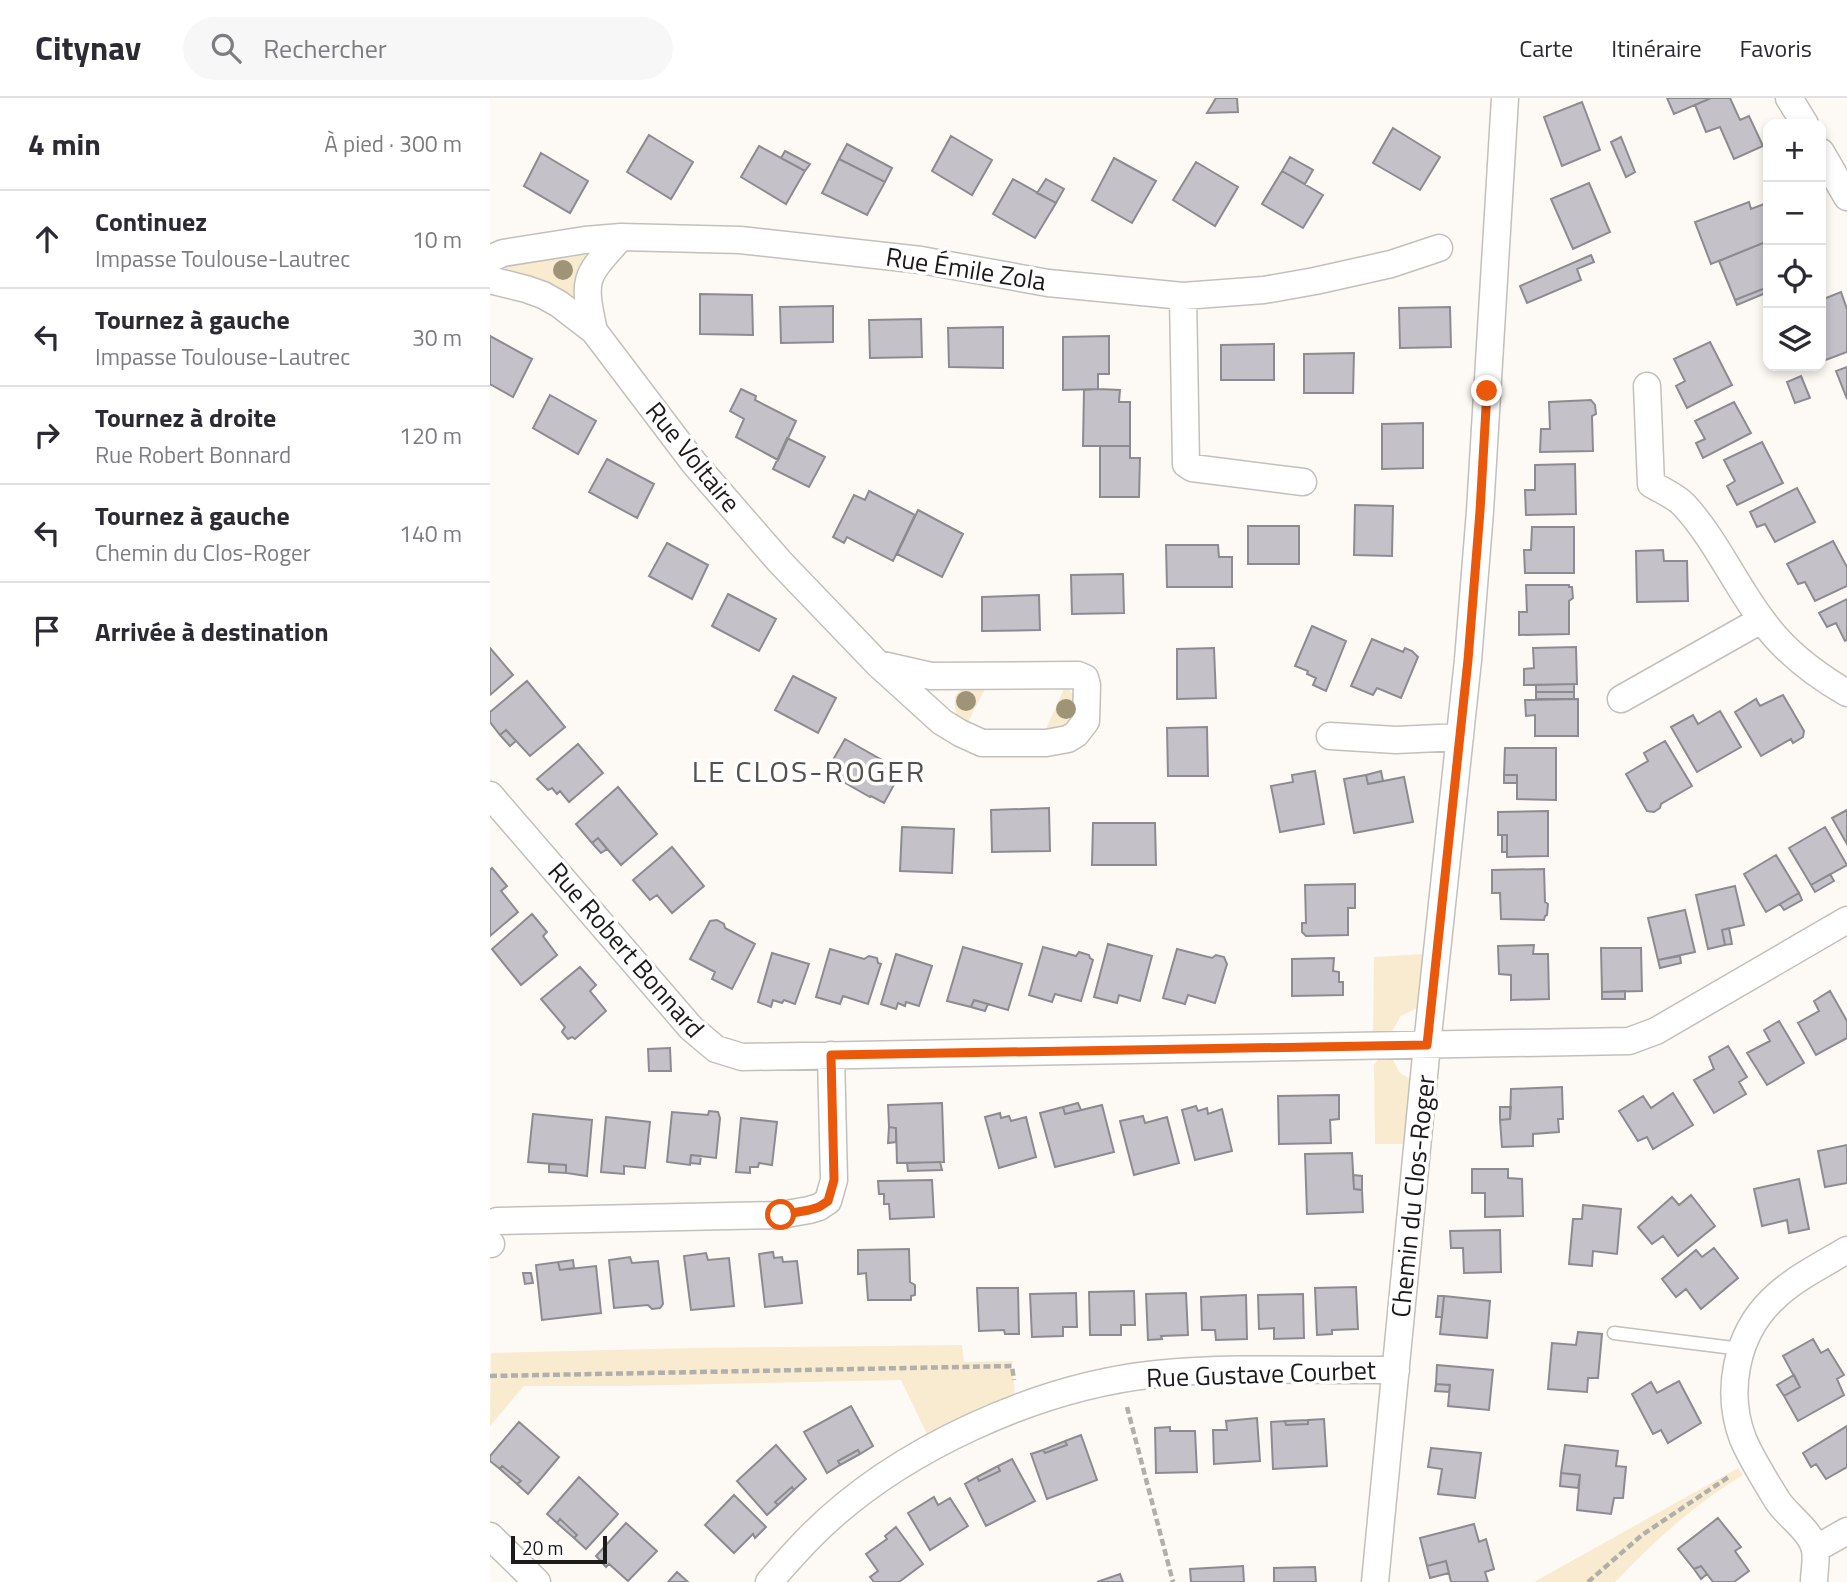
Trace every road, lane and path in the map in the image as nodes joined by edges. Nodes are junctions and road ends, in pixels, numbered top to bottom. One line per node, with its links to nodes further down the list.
1 (1505, 98): 19 (street, Chemin du Clos-Roger)
2 (1789, 98): 3 (street)
3 (1802, 119)
4 (1826, 161): 5 (street)
5 (1847, 197)
6 (621, 237): 8 (street, Rue Émile Zola); 10 (street, Rue Émile Zola); 11 (street)
7 (1438, 248): 10 (street, Rue Émile Zola)
8 (490, 259)
9 (490, 280): 11 (street, Rue Voltaire)
10 (1183, 296): 13 (street)
11 (594, 331): 15 (street, Rue Voltaire)
12 (1647, 386): 14 (street)
13 (1303, 482)
14 (1761, 620): 16 (street); 17 (street)
15 (878, 664): 15 (street, Rue Voltaire)
16 (1847, 693)
17 (1621, 699)
18 (1330, 736): 19 (street)
19 (1460, 737): 22 (street, Chemin du Clos-Roger)
20 (490, 795): 23 (street, Rue Robert Bonnard)
21 (1847, 920): 22 (street, Rue Robert Bonnard)
22 (1427, 1045): 23 (street, Rue Robert Bonnard); 28 (street, Chemin du Clos-Roger)
23 (831, 1055): 24 (street)
24 (493, 1236)
25 (1847, 1250): 27 (street)
26 (1614, 1333): 27 (lane)
27 (1741, 1349): 32 (street)
28 (1396, 1370): 30 (street, Rue Gustave Courbet); 39 (street, Chemin du Clos-Roger)
29 (490, 1376): 31 (path)
30 (1120, 1380): 31 (street, Rue Gustave Courbet); 38 (path)
31 (1017, 1409): 37 (street, Rue Gustave Courbet)
32 (1754, 1461): 35 (street); 40 (path)
33 (1847, 1531): 35 (street)
34 (490, 1536): 36 (street)
35 (1815, 1549): 41 (street)
36 (537, 1582)
37 (769, 1582)
38 (1173, 1582)
39 (1375, 1582)
40 (1588, 1582)
41 (1814, 1582)

